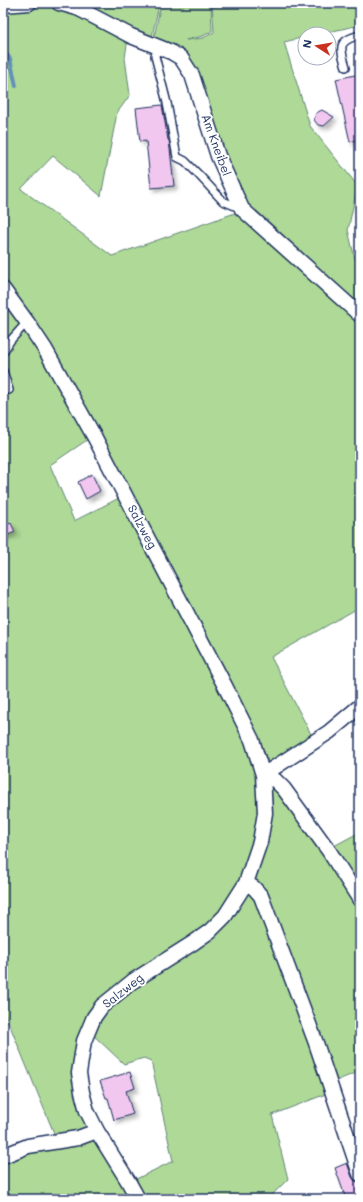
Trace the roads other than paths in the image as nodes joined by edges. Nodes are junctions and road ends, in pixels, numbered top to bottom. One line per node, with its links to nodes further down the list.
1 (29, 3): 3 (street)
2 (59, 3): 5 (street, Am Kneibel)
3 (3, 5)
4 (360, 35): 6 (lane)
5 (158, 46): 7 (street, Am Kneibel); 7 (lane)
6 (346, 67)
7 (242, 209): 9 (street, Am Kneibel)
8 (3, 288): 10 (street, Salzweg)
9 (360, 315)
10 (27, 322): 11 (lane); 15 (street, Salzweg)
11 (3, 352)
12 (3, 371): 13 (lane)
13 (9, 390)
14 (360, 706): 15 (street)
15 (263, 775): 16 (street, Salzweg); 17 (street)
16 (246, 883): 18 (street, Salzweg); 20 (street)
17 (360, 900)
18 (96, 1131): 19 (street); 21 (street, Salzweg)
19 (3, 1156)
20 (360, 1174)
21 (138, 1199)

